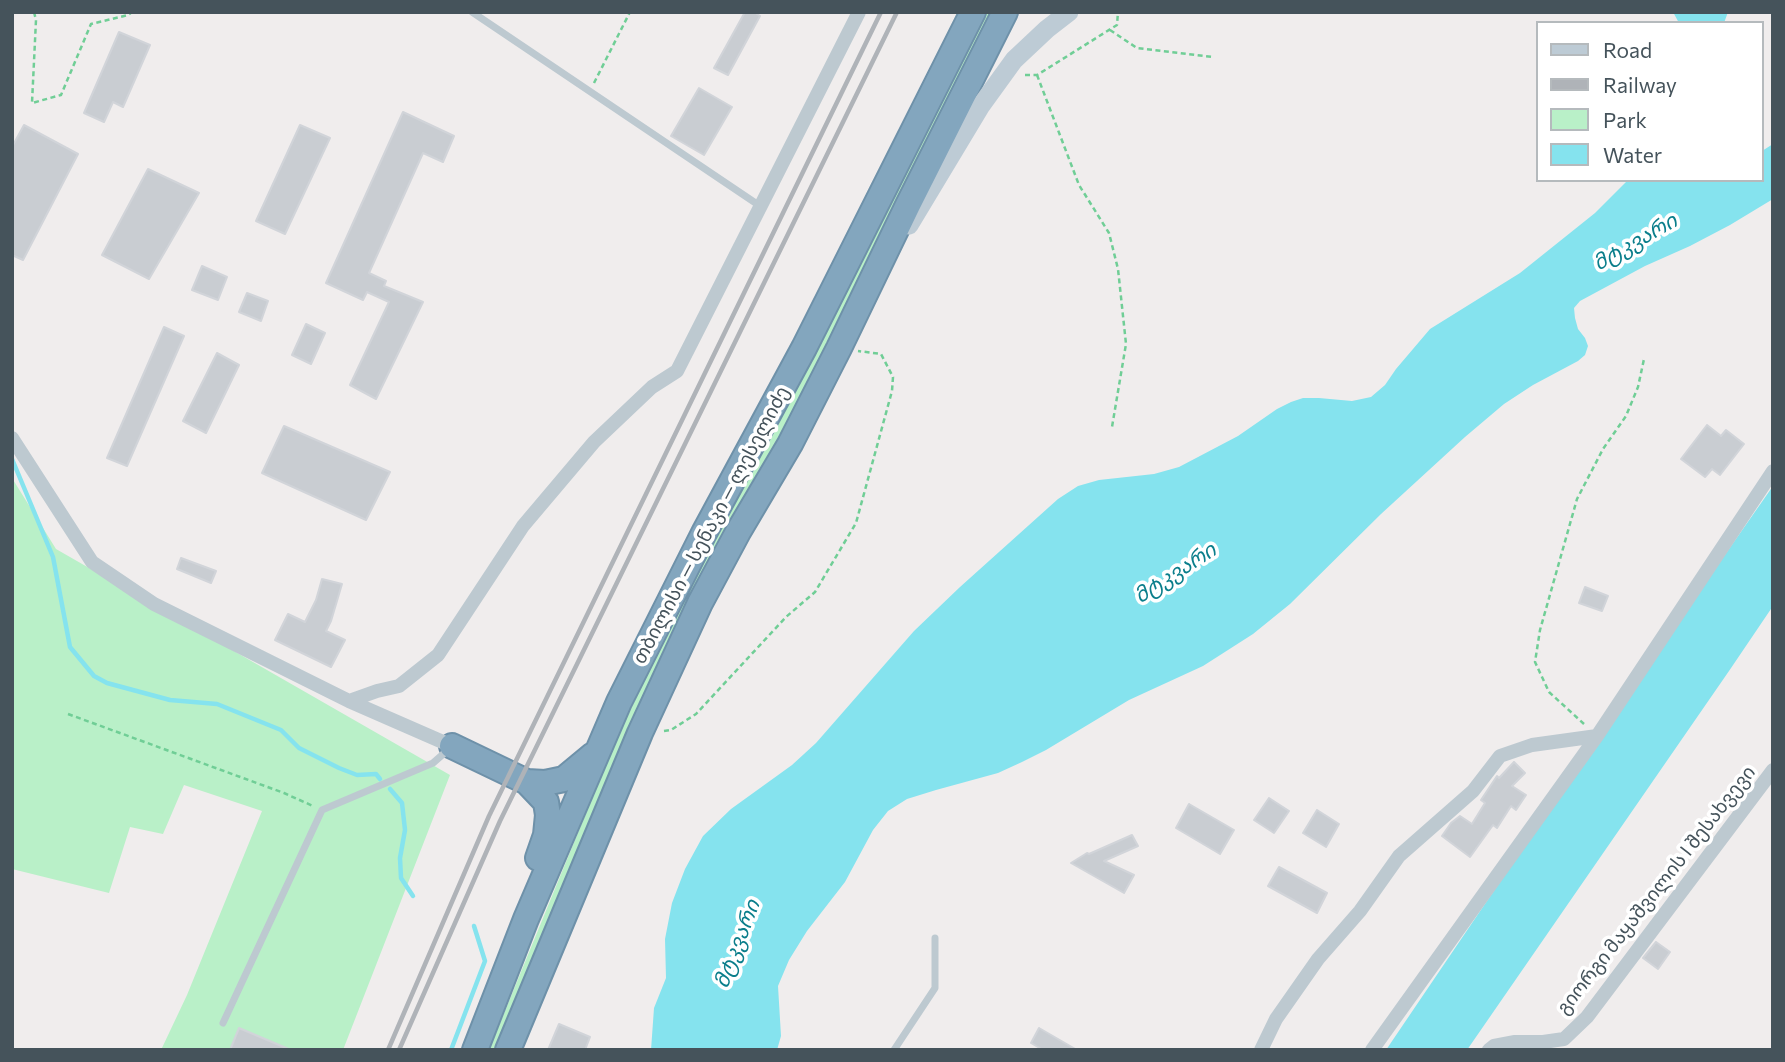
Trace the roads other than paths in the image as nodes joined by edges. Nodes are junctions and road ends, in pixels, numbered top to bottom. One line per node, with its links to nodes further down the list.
1 (472, 12): 6 (lane)
2 (859, 12): 6 (street)
3 (973, 12): 13 (highway, თბილისი — სენაკი — ლესელიძე)
4 (1005, 12): 7 (highway)
5 (1069, 12): 7 (main road)
6 (760, 206): 10 (street)
7 (867, 289): 20 (highway, თბილისი — სენაკი — ლესელიძე)
8 (12, 438): 10 (street)
9 (1773, 471): 11 (street)
10 (349, 701): 12 (street)
11 (1597, 736): 22 (street); 23 (street)
12 (452, 746): 15 (highway); 18 (lane)
13 (599, 749): 15 (highway); 16 (highway, თბილისი — სენაკი — ლესელიძე)
14 (1773, 770): 24 (street, გიორგი მაყაშვილის I შესახვევი)
15 (527, 782): 16 (highway)
16 (526, 919): 19 (highway, თბილისი — სენაკი — ლესელიძე)
17 (935, 938): 21 (lane)
18 (223, 1023)
19 (475, 1050)
20 (508, 1050)
21 (894, 1050)
22 (1261, 1050)
23 (1372, 1050)
24 (1489, 1050)

